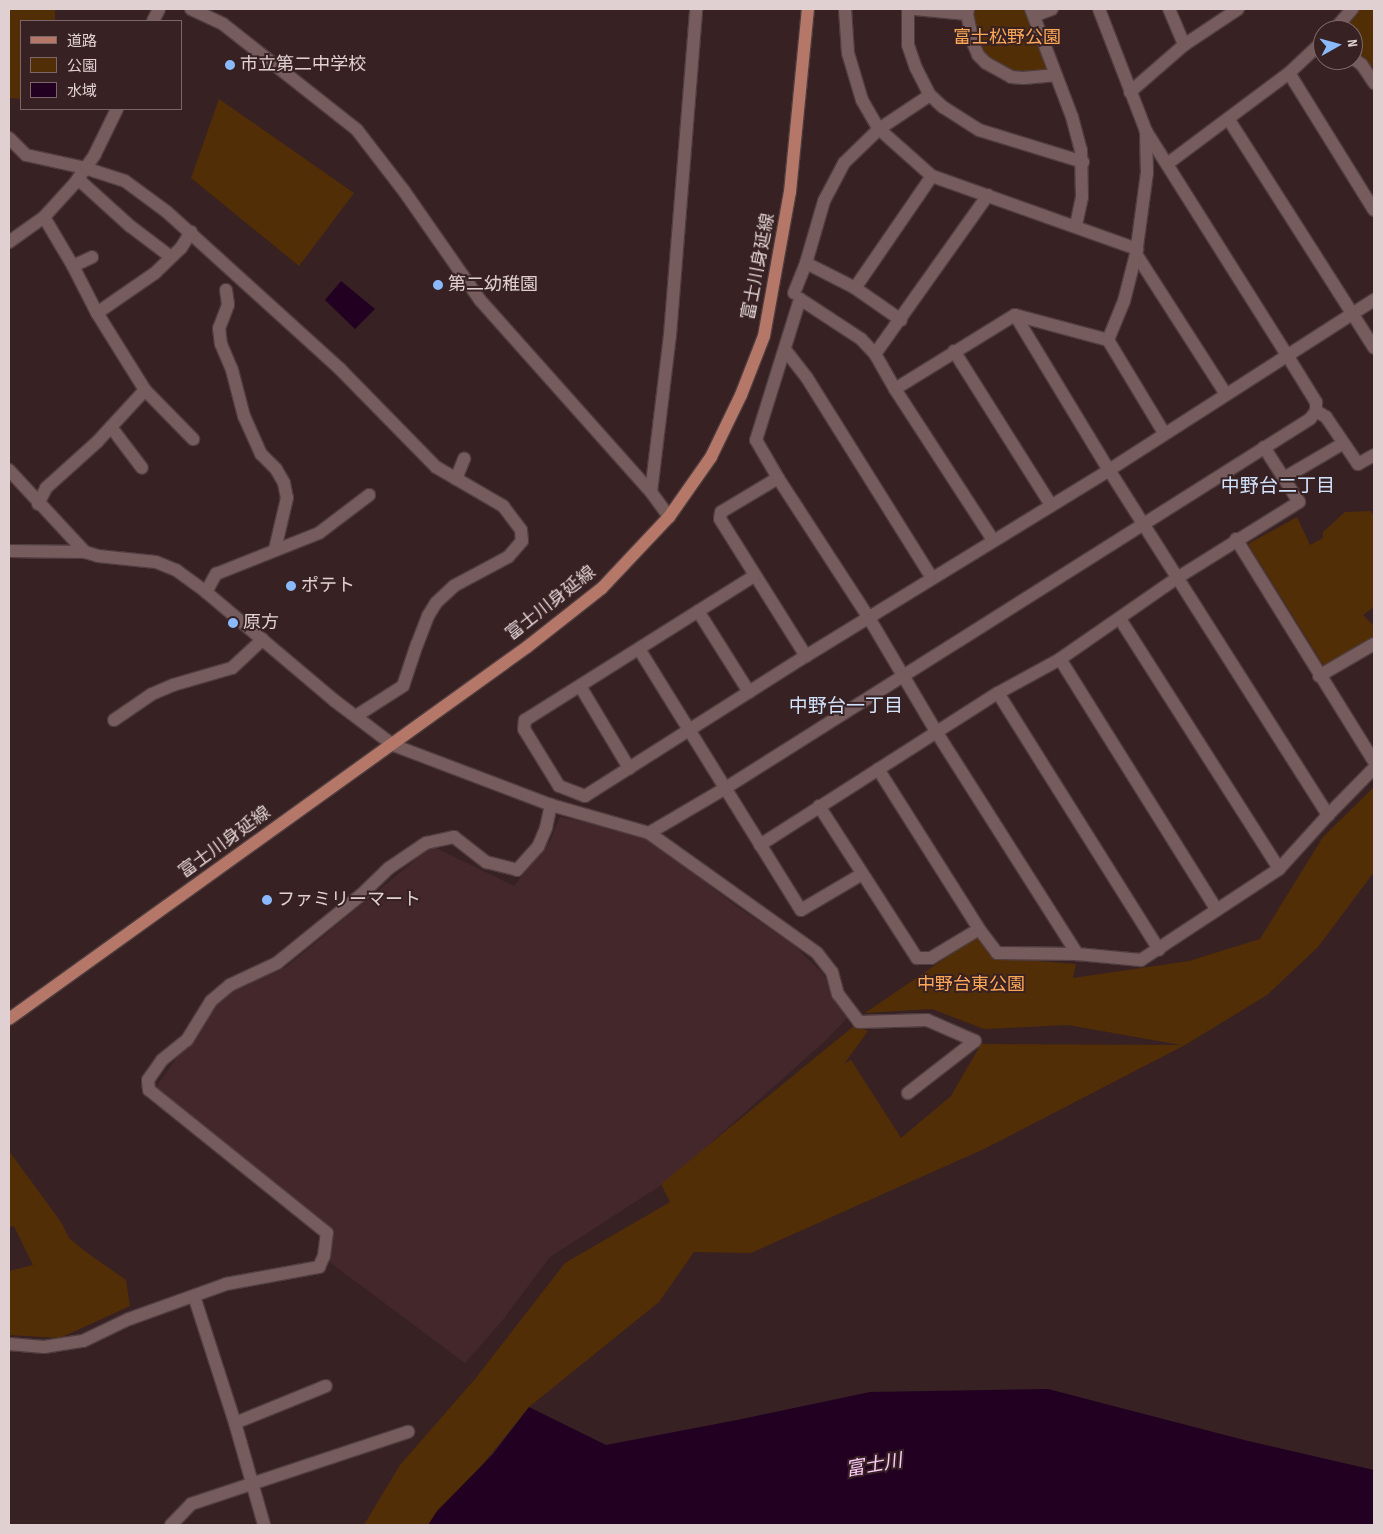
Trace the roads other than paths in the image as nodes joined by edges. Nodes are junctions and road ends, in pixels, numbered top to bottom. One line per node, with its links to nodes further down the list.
1 (191, 9): 74 (street)
2 (696, 9): 74 (street)
3 (808, 9): 78 (main road, 富士川身延線)
4 (845, 9): 25 (street)
5 (908, 9): 22 (street)
6 (915, 9): 12 (street)
7 (1052, 9): 13 (street)
8 (1099, 9): 21 (street)
9 (1169, 9): 15 (street)
10 (1238, 9): 15 (street)
11 (1352, 9): 14 (street)
12 (968, 12): 19 (street)
13 (1032, 12): 19 (street)
14 (1343, 20)
15 (1184, 45): 21 (street)
16 (1313, 50): 18 (street)
17 (1363, 66): 20 (street)
18 (1289, 73): 24 (street); 33 (street)
19 (1055, 75): 28 (street)
20 (1374, 83)
21 (1130, 92): 26 (street)
22 (930, 95): 25 (street); 28 (street)
23 (117, 110): 30 (street)
24 (1229, 120): 29 (street); 48 (street)
25 (880, 129): 31 (street); 41 (street)
26 (1146, 131): 29 (street); 38 (street)
27 (9, 138): 30 (street)
28 (1082, 162): 35 (street)
29 (1167, 164): 56 (street)
30 (82, 173): 34 (street); 36 (street); 40 (street)
31 (932, 176): 32 (street); 43 (street)
32 (988, 195): 35 (street); 50 (street)
33 (1374, 210)
34 (44, 217): 37 (street); 42 (street)
35 (1076, 225): 38 (street)
36 (191, 232): 40 (street); 73 (street)
37 (9, 242)
38 (1137, 251): 51 (street); 59 (street)
39 (92, 257): 42 (street)
40 (171, 258): 47 (street)
41 (806, 263): 43 (street); 45 (street)
42 (73, 266): 47 (street)
43 (856, 288): 50 (street)
44 (226, 290): 82 (street)
45 (794, 293)
46 (1374, 300): 48 (street)
47 (97, 313): 58 (street)
48 (1353, 314): 52 (street); 56 (street)
49 (1015, 315): 51 (street); 54 (street); 70 (street)
50 (901, 320): 55 (street)
51 (1108, 340): 62 (street)
52 (1374, 348)
53 (786, 351): 55 (street); 71 (street); 86 (street)
54 (954, 351): 57 (street); 77 (street)
55 (875, 354): 57 (street)
56 (1288, 355): 59 (street); 60 (street)
57 (895, 389): 81 (street)
58 (145, 390): 61 (street); 63 (street)
59 (1226, 394): 62 (street)
60 (1316, 411): 64 (street); 65 (street)
61 (111, 427): 68 (street); 76 (street)
62 (1164, 433): 70 (street)
63 (193, 439)
64 (1344, 443): 66 (street); 72 (street)
65 (1264, 447): 72 (street); 79 (street)
66 (1374, 455)
67 (464, 460): 73 (street)
68 (142, 468)
69 (9, 470): 76 (street)
70 (1109, 470): 77 (street); 79 (street)
71 (778, 478): 85 (street); 90 (street)
72 (1284, 478): 80 (street)
73 (456, 479): 102 (street)
74 (651, 492): 78 (street)
75 (369, 495): 82 (street)
76 (38, 504): 84 (street)
77 (1050, 505): 81 (street)
78 (669, 517): 106 (main road, 富士川身延線)
79 (1142, 523): 87 (street); 97 (street)
80 (1236, 539): 87 (street); 98 (street)
81 (993, 540): 86 (street)
82 (275, 549): 88 (street)
83 (9, 550): 84 (street)
84 (85, 552): 88 (street)
85 (754, 576): 89 (street); 95 (street)
86 (932, 578): 90 (street)
87 (1177, 578): 91 (street); 114 (street)
88 (206, 592): 92 (street)
89 (698, 611): 94 (street); 100 (street)
90 (869, 618): 95 (street); 97 (street)
91 (1120, 619): 96 (street); 117 (street)
92 (263, 639): 102 (street); 103 (street)
93 (1374, 644): 98 (street)
94 (639, 649): 99 (street); 104 (street)
95 (806, 656): 100 (street)
96 (1060, 659): 101 (street); 119 (street)
97 (903, 675): 105 (street); 111 (street)
98 (1319, 676): 107 (street)
99 (580, 686): 108 (street); 108 (street)
100 (749, 692): 104 (street)
101 (998, 693): 105 (street); 121 (street)
102 (356, 716): 106 (street)
103 (114, 720)
104 (689, 730): 108 (street); 111 (street)
105 (938, 733): 110 (street); 122 (street)
106 (393, 744): 112 (street); 123 (main road, 富士川身延線)
107 (1374, 762)
108 (629, 768)
109 (1374, 768): 114 (street)
110 (878, 769): 113 (street); 120 (street)
111 (724, 789): 115 (street); 116 (street)
112 (550, 805): 115 (street); 125 (street)
113 (819, 806): 116 (street); 118 (street)
114 (1328, 815): 117 (street)
115 (649, 833): 124 (street)
116 (760, 845): 118 (street)
117 (1280, 869): 119 (street)
118 (862, 874): 120 (street)
119 (1217, 910): 121 (street)
120 (979, 928): 122 (street)
121 (1159, 950): 122 (street)
122 (1077, 954)
123 (9, 1019)
124 (908, 1093)
125 (194, 1296): 126 (street); 128 (street)
126 (9, 1344)
127 (326, 1386): 128 (street)
128 (235, 1423): 130 (street)
129 (408, 1432): 130 (street)
130 (253, 1484): 131 (street); 132 (street)
131 (171, 1525)
132 (264, 1525)

